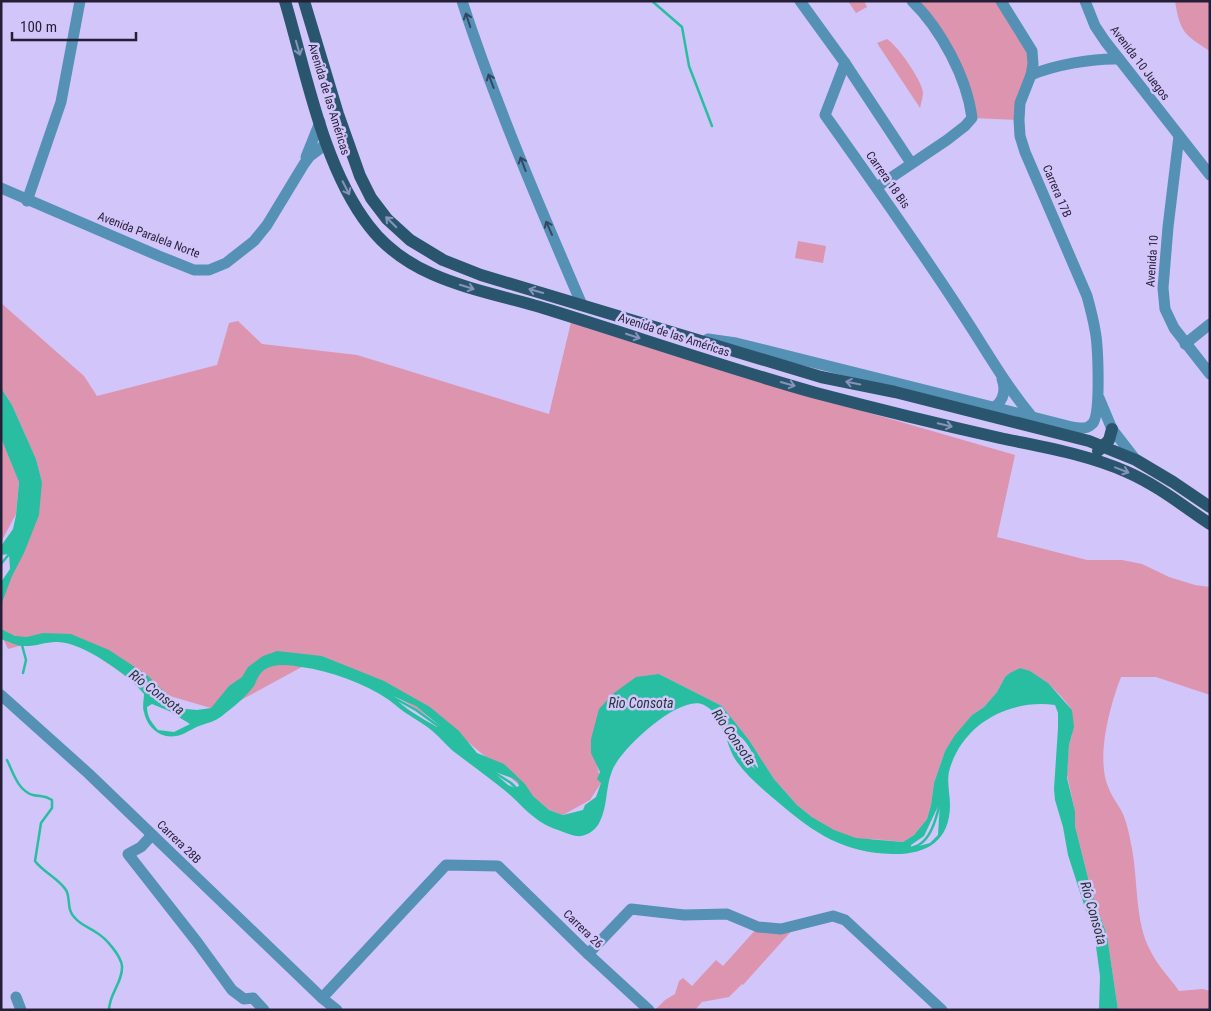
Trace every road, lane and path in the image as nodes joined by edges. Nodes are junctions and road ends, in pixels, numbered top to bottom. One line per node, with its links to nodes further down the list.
1 (80, 1): 24 (street)
2 (285, 1): 16 (main road, Avenida de las Américas, one-way to 16)
3 (304, 1): 25 (main road, Avenida de las Américas, one-way to 3)
4 (462, 1): 25 (street, one-way to 4)
5 (800, 1): 13 (street)
6 (912, 1): 19 (street)
7 (1001, 1): 10 (street)
8 (1085, 1): 9 (street, Avenida 10 Juegos)
9 (1105, 41): 11 (street, Avenida 10 Juegos); 12 (street)
10 (1032, 51): 14 (street); 15 (street, Carrera 17B)
11 (1119, 59): 12 (street); 17 (street, Avenida 10 Juegos)
12 (1093, 61): 14 (street)
13 (845, 63): 19 (street); 22 (street, Carrera 18 Bis)
14 (1052, 68): 15 (street)
15 (1031, 75): 33 (street, Carrera 17B)
16 (320, 122): 18 (main road, Avenida de las Américas); 20 (street, Avenida Paralela Norte)
17 (1180, 136): 21 (street, Avenida 10 Juegos); 29 (street, Avenida 10)
18 (326, 144): 20 (street, Avenida Paralela Norte); 26 (main road, Avenida de las Américas, one-way to 26)
19 (911, 163): 22 (street)
20 (304, 164): 24 (street, Avenida Paralela Norte)
21 (1210, 174)
22 (876, 187): 31 (street, Carrera 18 Bis)
23 (1, 188): 24 (street, Avenida Paralela Norte)
24 (27, 201)
25 (582, 305): 26 (main road); 28 (main road, Avenida de las Américas)
26 (553, 311): 34 (main road, Avenida de las Américas, one-way to 34)
27 (1210, 324): 29 (street)
28 (680, 334): 35 (street, Carrera 18 Bis); 36 (main road, Avenida de las Américas, one-way to 28)
29 (1185, 344): 30 (street, Avenida 10)
30 (1206, 362): 32 (street, Avenida 10)
31 (999, 373): 35 (street, Carrera 18 Bis); 37 (street, Carrera 18 Bis)
32 (1210, 374)
33 (1098, 397): 37 (street, Carrera 17B); 38 (street, Carrera 17B)
34 (877, 408): 36 (main road); 40 (main road, Avenida de las Américas, one-way to 40)
35 (994, 408): 36 (street); 37 (street, Carrera 18 Bis)
36 (980, 414): 39 (main road, Avenida de las Américas)
37 (1032, 418): 39 (street, Carrera 18 Bis)
38 (1112, 429): 41 (main road); 42 (street, Carrera 17B)
39 (1045, 430): 41 (main road, Avenida de las Américas)
40 (1041, 447): 41 (main road); 44 (main road, Avenida de las Américas, one-way to 44)
41 (1103, 447): 42 (main road, Avenida de las Américas)
42 (1136, 460): 43 (main road, Avenida de las Américas)
43 (1210, 507)
44 (1210, 524)
45 (1, 695): 46 (street, Carrera 28B)
46 (152, 835): 49 (street, Carrera 28B); 51 (street)
47 (588, 954): 49 (street, Carrera 26); 53 (street, Carrera 26); 54 (street)
48 (16, 997): 50 (street)
49 (322, 998): 52 (street, Carrera 28B)
50 (21, 1010)
51 (264, 1010)
52 (337, 1010)
53 (649, 1010)
54 (942, 1010)

